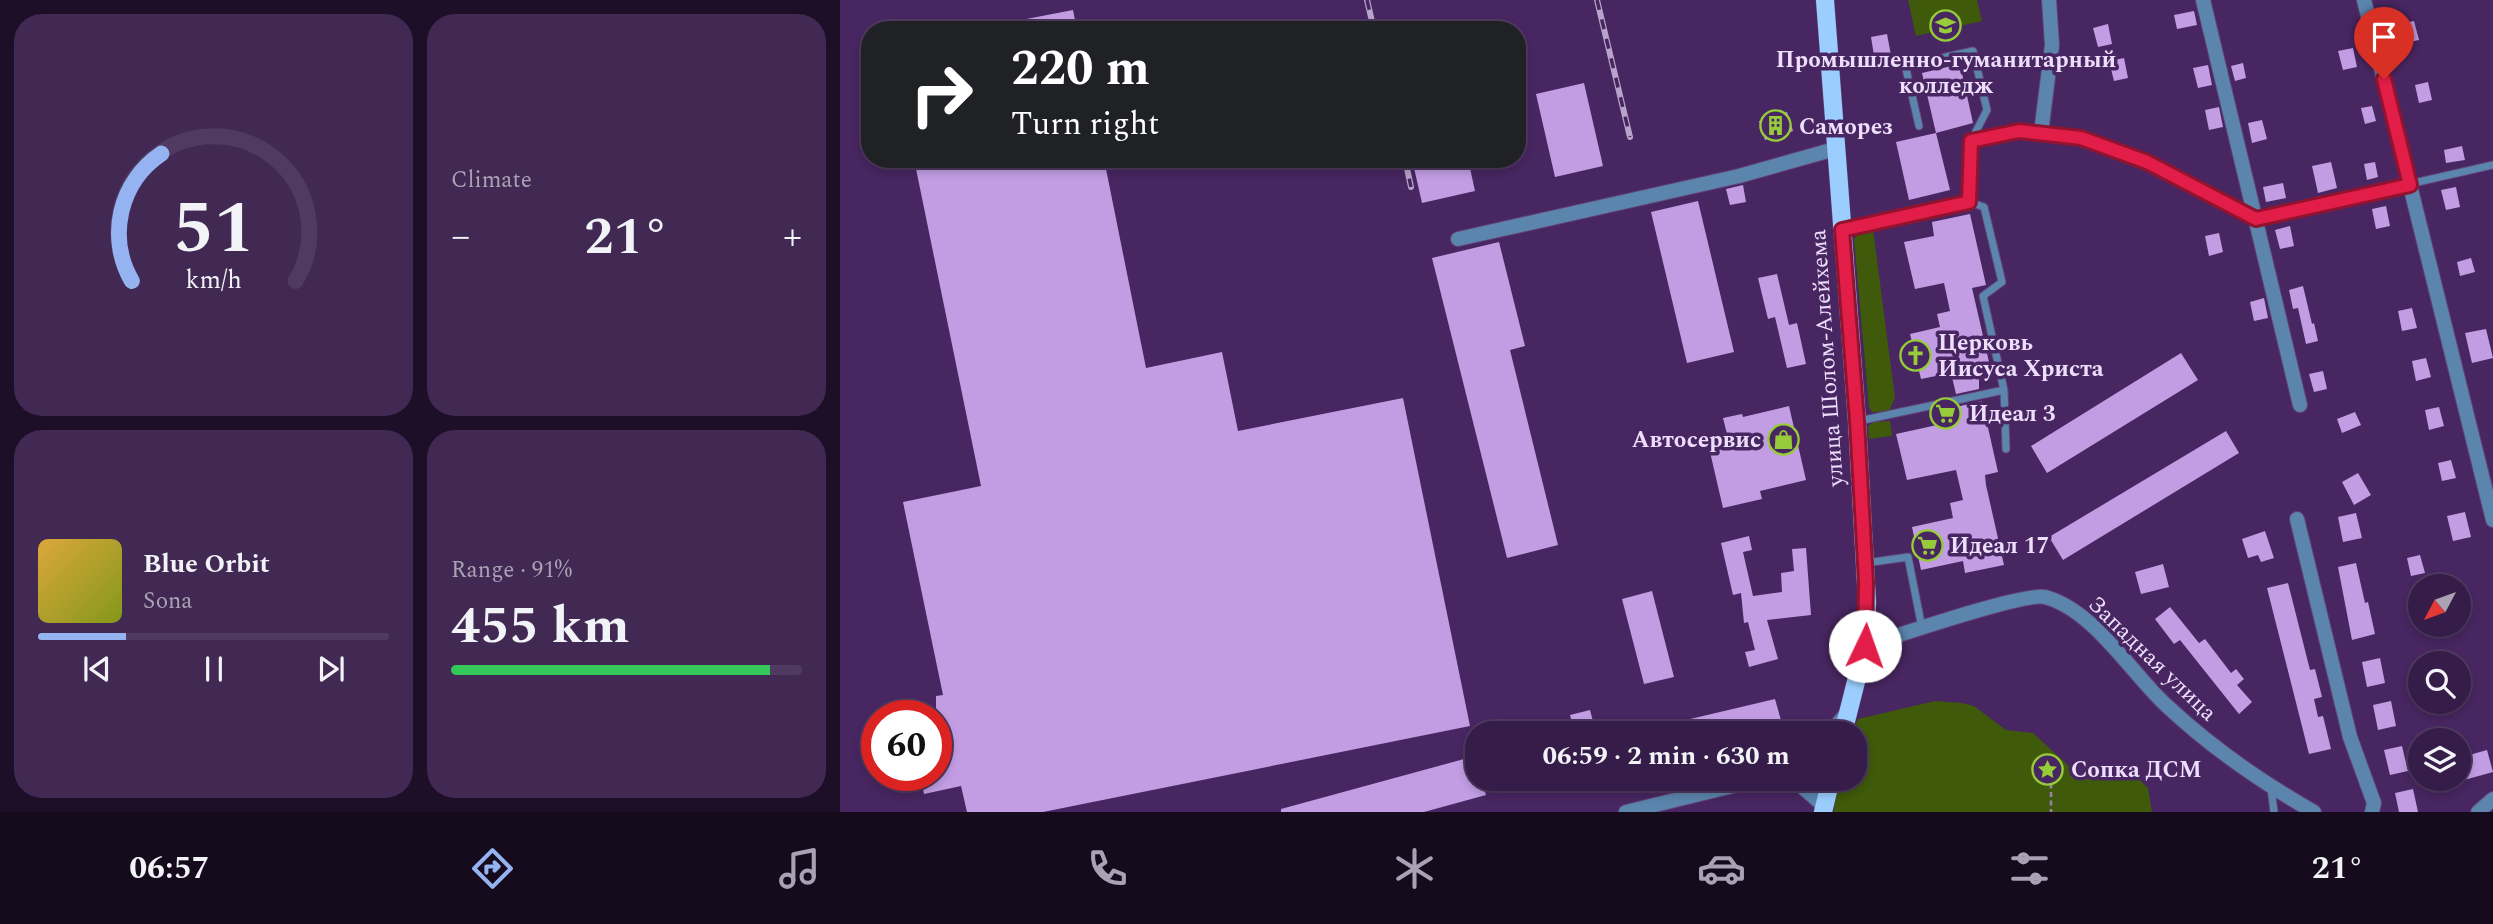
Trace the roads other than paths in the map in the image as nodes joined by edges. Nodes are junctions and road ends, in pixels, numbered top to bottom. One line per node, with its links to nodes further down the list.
1 (1825, 0): 8 (main road, улица Шолом-Алейхема)
2 (2049, 0): 6 (street)
3 (2203, 0): 12 (street)
4 (2364, 0): 10 (street)
5 (1919, 126): 7 (lane)
6 (2041, 133): 7 (lane); 12 (lane)
7 (1971, 141): 11 (lane)
8 (1835, 149): 13 (main road, улица Шолом-Алейхема); 14 (street)
9 (2493, 166): 10 (lane)
10 (2410, 185): 12 (lane); 19 (street)
11 (1969, 202): 13 (lane); 15 (lane)
12 (2256, 219): 16 (street)
13 (1842, 230): 17 (main road, улица Шолом-Алейхема)
14 (1458, 239)
15 (2004, 390): 17 (lane); 18 (lane)
16 (2300, 405)
17 (1857, 421): 22 (main road, улица Шолом-Алейхема)
18 (2006, 449)
19 (2490, 492): 21 (street)
20 (2297, 519): 37 (street)
21 (2493, 520)
22 (1865, 563): 23 (lane); 24 (main road, улица Шолом-Алейхема)
23 (1922, 629): 24 (street, Западная улица); 28 (street, Западная улица)
24 (1865, 646): 25 (main road, улица Шолом-Алейхема)
25 (1849, 711): 26 (street); 27 (main road, улица Шолом-Алейхема)
26 (1840, 721)
27 (1846, 721)
28 (2271, 788): 35 (lane); 36 (street, Западная улица)
29 (1713, 791): 34 (street)
30 (1806, 791): 33 (street)
31 (1828, 791): 33 (main road)
32 (2493, 799): 38 (street)
33 (1824, 809)
34 (1626, 812)
35 (2274, 812)
36 (2314, 812)
37 (2372, 812)
38 (2478, 812)

